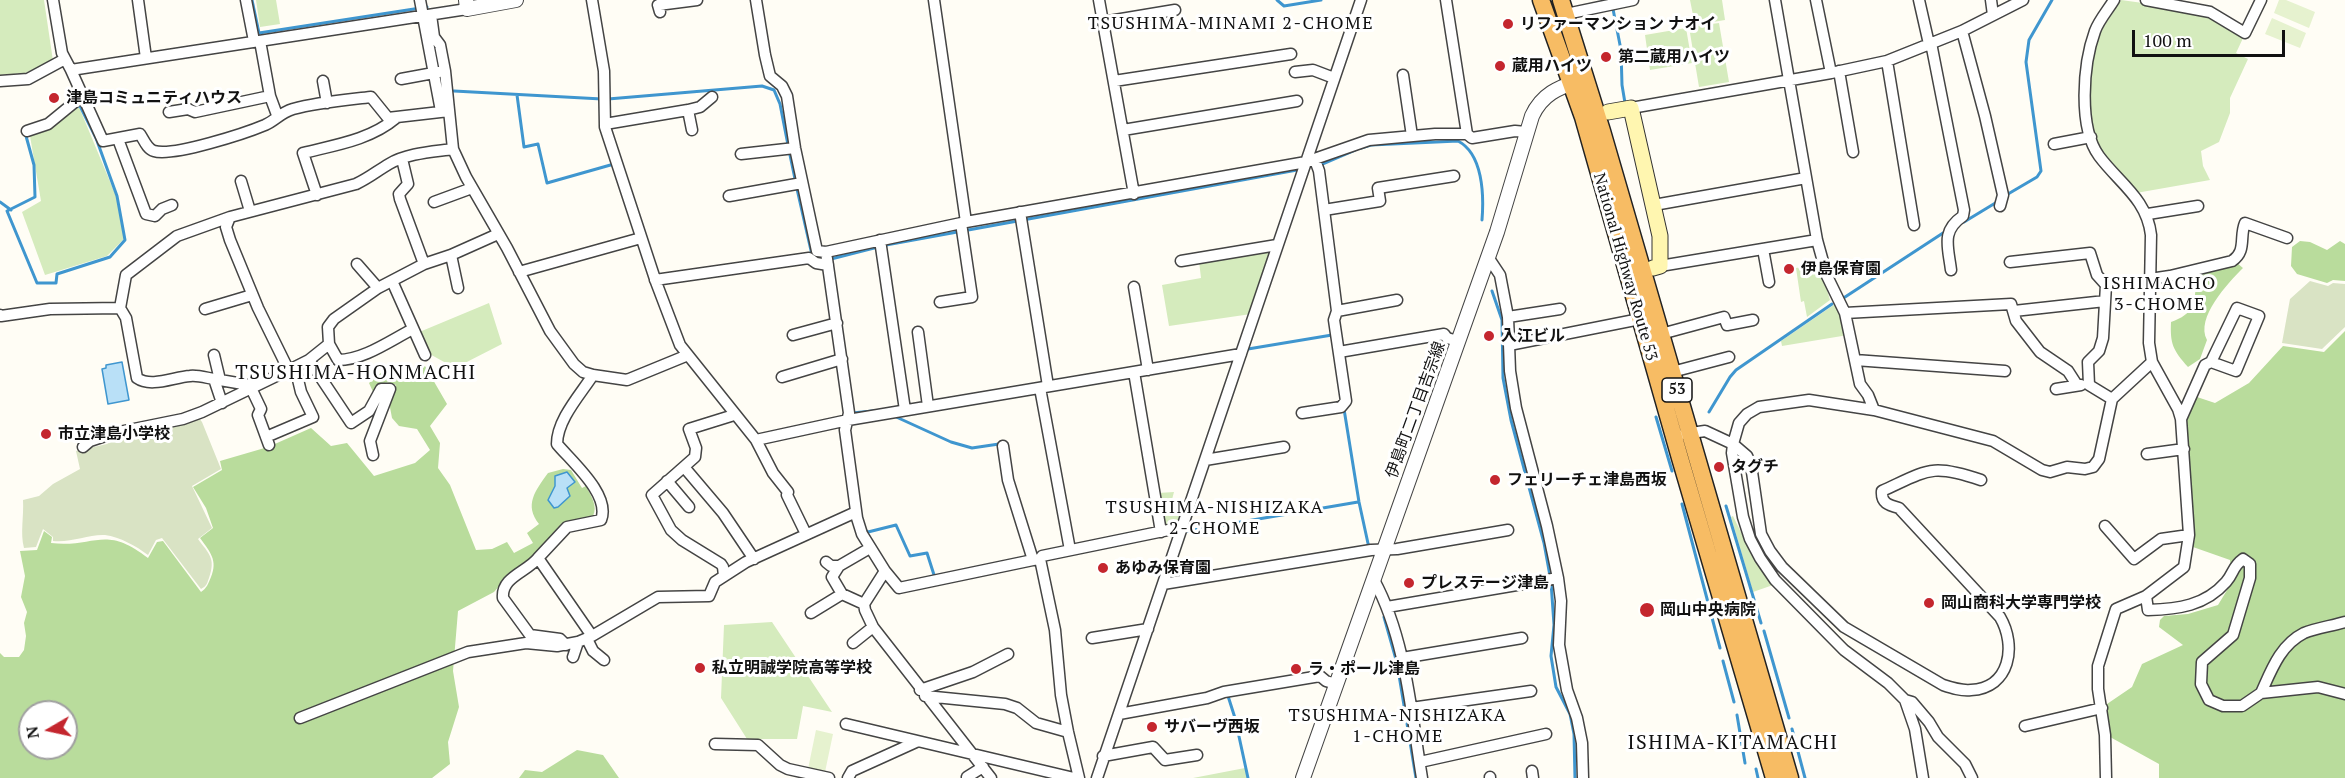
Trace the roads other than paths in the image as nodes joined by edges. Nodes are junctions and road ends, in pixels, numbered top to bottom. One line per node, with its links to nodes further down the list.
1 (53, 0): 38 (street)
2 (138, 0): 36 (street)
3 (246, 0): 33 (street)
4 (516, 0): 24 (street)
5 (592, 0): 63 (street)
6 (756, 0): 73 (street)
7 (934, 0): 98 (street)
8 (1099, 0): 30 (street)
9 (1361, 0): 44 (street)
10 (1446, 0): 68 (street)
11 (1541, 0): 31 (highway, National Highway Route 53 / 53)
12 (1548, 0): 31 (highway, 53)
13 (1633, 0): 22 (street)
14 (1775, 0): 46 (street)
15 (1816, 0): 41 (street)
16 (1919, 0): 34 (street)
17 (1991, 0): 29 (street)
18 (2023, 0): 29 (street)
19 (2114, 0): 70 (street)
20 (2146, 0): 21 (street)
21 (2261, 0)
22 (1614, 1): 25 (street)
23 (699, 3): 28 (street)
24 (467, 4): 26 (street)
25 (1564, 7): 50 (highway, National Highway Route 53 / 53)
26 (423, 9): 33 (street); 39 (street); 42 (street)
27 (1175, 10): 30 (street)
28 (660, 12)
29 (1993, 15): 32 (street)
30 (1102, 22): 49 (street)
31 (1548, 22): 50 (highway, National Highway Route 53 / 53)
32 (1962, 31): 34 (street); 90 (street)
33 (257, 41): 36 (street); 51 (street)
34 (1930, 44): 37 (street); 115 (street)
35 (1291, 54): 49 (street)
36 (146, 58): 38 (street)
37 (1887, 61): 41 (street); 97 (street)
38 (68, 64): 47 (street); 52 (street)
39 (445, 71): 42 (street); 58 (street)
40 (1295, 72): 44 (street)
41 (1835, 72): 46 (street); 75 (street)
42 (432, 73): 45 (street); 58 (street)
43 (1403, 75): 69 (street)
44 (1334, 78): 78 (street)
45 (401, 79)
46 (1790, 79): 56 (street); 80 (street)
47 (0, 81)
48 (323, 81): 55 (street)
49 (1114, 81): 65 (street)
50 (1578, 81): 60 (highway, National Highway Route 53 / 53); 67 (street, 伊島町二丁目吉宗線)
51 (270, 96): 59 (street); 61 (street)
52 (81, 97): 66 (street); 71 (street)
53 (712, 97): 57 (street)
54 (1298, 101): 65 (street)
55 (327, 103): 61 (street); 62 (street)
56 (1631, 108): 60 (main road); 89 (main road)
57 (688, 110): 63 (street); 64 (street)
58 (445, 111): 62 (street); 74 (street)
59 (169, 112)
60 (1596, 114): 114 (highway, National Highway Route 53 / 53)
61 (277, 115): 71 (street)
62 (396, 118): 85 (street)
63 (605, 124): 100 (street)
64 (692, 130)
65 (1123, 130): 84 (street)
66 (27, 131)
67 (1526, 132): 68 (street); 108 (street, 伊島町二丁目吉宗線)
68 (1467, 134): 69 (street)
69 (1412, 136): 78 (street)
70 (2091, 137): 72 (street); 94 (street)
71 (118, 139): 88 (street)
72 (2054, 144)
73 (795, 148): 76 (street); 82 (street)
74 (453, 150): 77 (street); 83 (street)
75 (1853, 152)
76 (741, 154)
77 (402, 159): 85 (street); 112 (street)
78 (1314, 164): 84 (street); 92 (street); 104 (street)
79 (1454, 176): 92 (street)
80 (1806, 178): 89 (street); 103 (street)
81 (241, 181): 93 (street)
82 (802, 183): 86 (street); 106 (street)
83 (472, 188): 87 (street); 99 (street)
84 (1134, 194): 96 (street)
85 (317, 195): 93 (street)
86 (729, 196)
87 (434, 202)
88 (172, 205)
89 (1654, 205): 114 (main road)
90 (2000, 206)
91 (2198, 206): 94 (street)
92 (1324, 210): 131 (street)
93 (250, 211): 95 (street)
94 (2148, 214): 117 (street)
95 (230, 217): 124 (street); 128 (street)
96 (1021, 217): 98 (street); 168 (street)
97 (1914, 225)
98 (963, 227): 102 (street); 127 (street)
99 (498, 234): 107 (street); 116 (street)
100 (641, 238): 116 (street); 118 (street)
101 (2287, 238): 117 (street)
102 (880, 240): 106 (street); 173 (street)
103 (1817, 240): 105 (street); 133 (street)
104 (1277, 245): 109 (street); 147 (street)
105 (1763, 249): 114 (street); 120 (street)
106 (826, 252): 113 (street)
107 (451, 255): 112 (street); 123 (street)
108 (1488, 258): 135 (street); 143 (street, 伊島町二丁目吉宗線)
109 (1180, 261)
110 (2010, 262): 126 (street)
111 (357, 264): 122 (street)
112 (424, 264): 119 (street)
113 (828, 265): 118 (street); 138 (street)
114 (1646, 270): 136 (highway, National Highway Route 53 / 53); 141 (highway, National Highway Route 53 / 53)
115 (1951, 270)
116 (519, 272): 162 (street)
117 (2150, 279): 155 (street)
118 (655, 280): 150 (street)
119 (392, 281): 122 (street); 139 (street)
120 (1769, 282)
121 (1134, 287): 158 (street)
122 (378, 288): 144 (street)
123 (458, 288)
124 (252, 295): 129 (street); 157 (street)
125 (1396, 300): 131 (street)
126 (2105, 301): 132 (street); 166 (street)
127 (940, 302)
128 (120, 309): 134 (street); 164 (street)
129 (205, 309)
130 (1560, 309): 135 (street)
131 (1337, 311): 146 (street)
132 (2014, 311): 133 (street); 165 (street)
133 (1845, 313): 154 (street)
134 (0, 315)
135 (1508, 317): 145 (street)
136 (1640, 319): 145 (street); 179 (highway, National Highway Route 53 / 53)
137 (1753, 320): 141 (street)
138 (837, 323): 142 (street); 152 (street)
139 (413, 329): 144 (street); 149 (street)
140 (918, 332): 172 (street)
141 (1661, 334): 161 (highway, National Highway Route 53 / 53)
142 (793, 335)
143 (1458, 341): 146 (street); 202 (street, 伊島町二丁目吉宗線)
144 (329, 344): 153 (street)
145 (1509, 345): 210 (street)
146 (1339, 352): 175 (street)
147 (1241, 354): 158 (street); 188 (street)
148 (214, 355): 164 (street)
149 (424, 355)
150 (688, 355): 162 (street); 176 (street)
151 (1729, 357): 161 (street)
152 (842, 359): 163 (street); 178 (street)
153 (309, 360): 157 (street); 187 (street)
154 (1855, 360): 159 (street); 174 (street)
155 (2152, 362): 170 (street); 177 (street)
156 (2211, 362): 156 (street); 177 (street)
157 (292, 368): 167 (street); 167 (street)
158 (1148, 370): 160 (street)
159 (2005, 371)
160 (1134, 372): 168 (street); 197 (street)
161 (1672, 372): 179 (highway, National Highway Route 53 / 53)
162 (593, 375): 203 (street)
163 (782, 377)
164 (217, 380): 167 (street); 171 (street)
165 (2077, 385): 166 (street); 169 (street)
166 (2089, 385): 170 (street)
167 (253, 387): 171 (street)
168 (1044, 387): 172 (street); 201 (street)
169 (2056, 389)
170 (2112, 399): 174 (street)
171 (222, 404): 183 (street)
172 (928, 406): 173 (street)
173 (904, 410): 178 (street)
174 (1874, 410): 181 (street)
175 (1302, 413)
176 (734, 415): 180 (street); 189 (street)
177 (2181, 419): 185 (street)
178 (848, 420): 180 (street); 193 (street)
179 (1682, 435): 181 (street); 236 (highway, National Highway Route 53 / 53)
180 (756, 440): 198 (street)
181 (1733, 444): 190 (street); 235 (street)
182 (1003, 446): 205 (street)
183 (83, 447)
184 (1284, 447): 188 (street)
185 (2184, 449): 186 (street); 199 (street)
186 (2146, 454)
187 (373, 455)
188 (1204, 460): 195 (street)
189 (684, 467): 191 (street); 204 (street)
190 (1981, 480)
191 (667, 481): 192 (street); 209 (street)
192 (690, 507)
193 (856, 512): 198 (street); 200 (street)
194 (2105, 526): 199 (street)
195 (1183, 527): 197 (street); 212 (street)
196 (1508, 530): 202 (street)
197 (1161, 532): 201 (street)
198 (806, 534): 204 (street)
199 (2189, 535): 214 (street)
200 (870, 548): 207 (street); 208 (street)
201 (1070, 550): 205 (street)
202 (1383, 550): 211 (street, 伊島町二丁目吉宗線); 212 (street)
203 (538, 558): 223 (street); 225 (street)
204 (754, 559): 209 (street)
205 (1036, 560): 208 (street); 243 (street)
206 (826, 562): 207 (street)
207 (839, 566): 213 (street)
208 (885, 571): 215 (street)
209 (724, 576): 223 (street)
210 (1552, 579): 216 (street); 261 (street)
211 (1374, 580): 216 (street); 230 (street, 伊島町二丁目吉宗線)
212 (1163, 584): 220 (street)
213 (842, 594): 215 (street); 217 (street)
214 (2146, 596): 233 (street); 238 (street)
215 (864, 603): 219 (street)
216 (1387, 607): 228 (street)
217 (811, 613)
218 (2345, 622): 233 (street)
219 (873, 627): 224 (street); 232 (street)
220 (1148, 629): 221 (street); 239 (street)
221 (1092, 638)
222 (1522, 638): 228 (street)
223 (586, 639): 225 (street); 227 (street); 229 (street)
224 (853, 644)
225 (566, 645): 240 (street)
226 (1008, 654): 232 (street)
227 (573, 657)
228 (1402, 658): 237 (street)
229 (604, 660)
230 (1336, 684): 239 (street); 259 (street, 伊島町二丁目吉宗線)
231 (1531, 691): 237 (street)
232 (923, 693): 243 (street); 247 (street)
233 (2261, 693): 234 (street)
234 (2345, 694)
235 (1905, 700): 264 (street); 265 (street)
236 (1760, 704): 262 (highway, National Highway Route 53 / 53); 263 (highway, National Highway Route 53 / 53)
237 (1411, 708): 250 (street)
238 (2102, 708): 242 (street); 266 (street)
239 (1119, 714): 249 (street)
240 (300, 718)
241 (846, 724): 245 (street)
242 (2025, 726)
243 (1066, 732): 257 (street)
244 (1546, 734): 250 (street)
245 (916, 742): 247 (street); 254 (street)
246 (715, 744): 253 (street)
247 (974, 755): 251 (street); 256 (street)
248 (1197, 755): 249 (street)
249 (1103, 756): 258 (street)
250 (1420, 762): 260 (street)
251 (983, 767): 252 (street); 255 (street)
252 (967, 777)
253 (828, 778)
254 (849, 778)
255 (991, 778)
256 (1074, 778)
257 (1079, 778)
258 (1096, 778)
259 (1303, 778)
260 (1422, 778)
261 (1582, 778)
262 (1774, 778)
263 (1790, 778)
264 (1923, 778)
265 (1972, 778)
266 (2106, 778)

